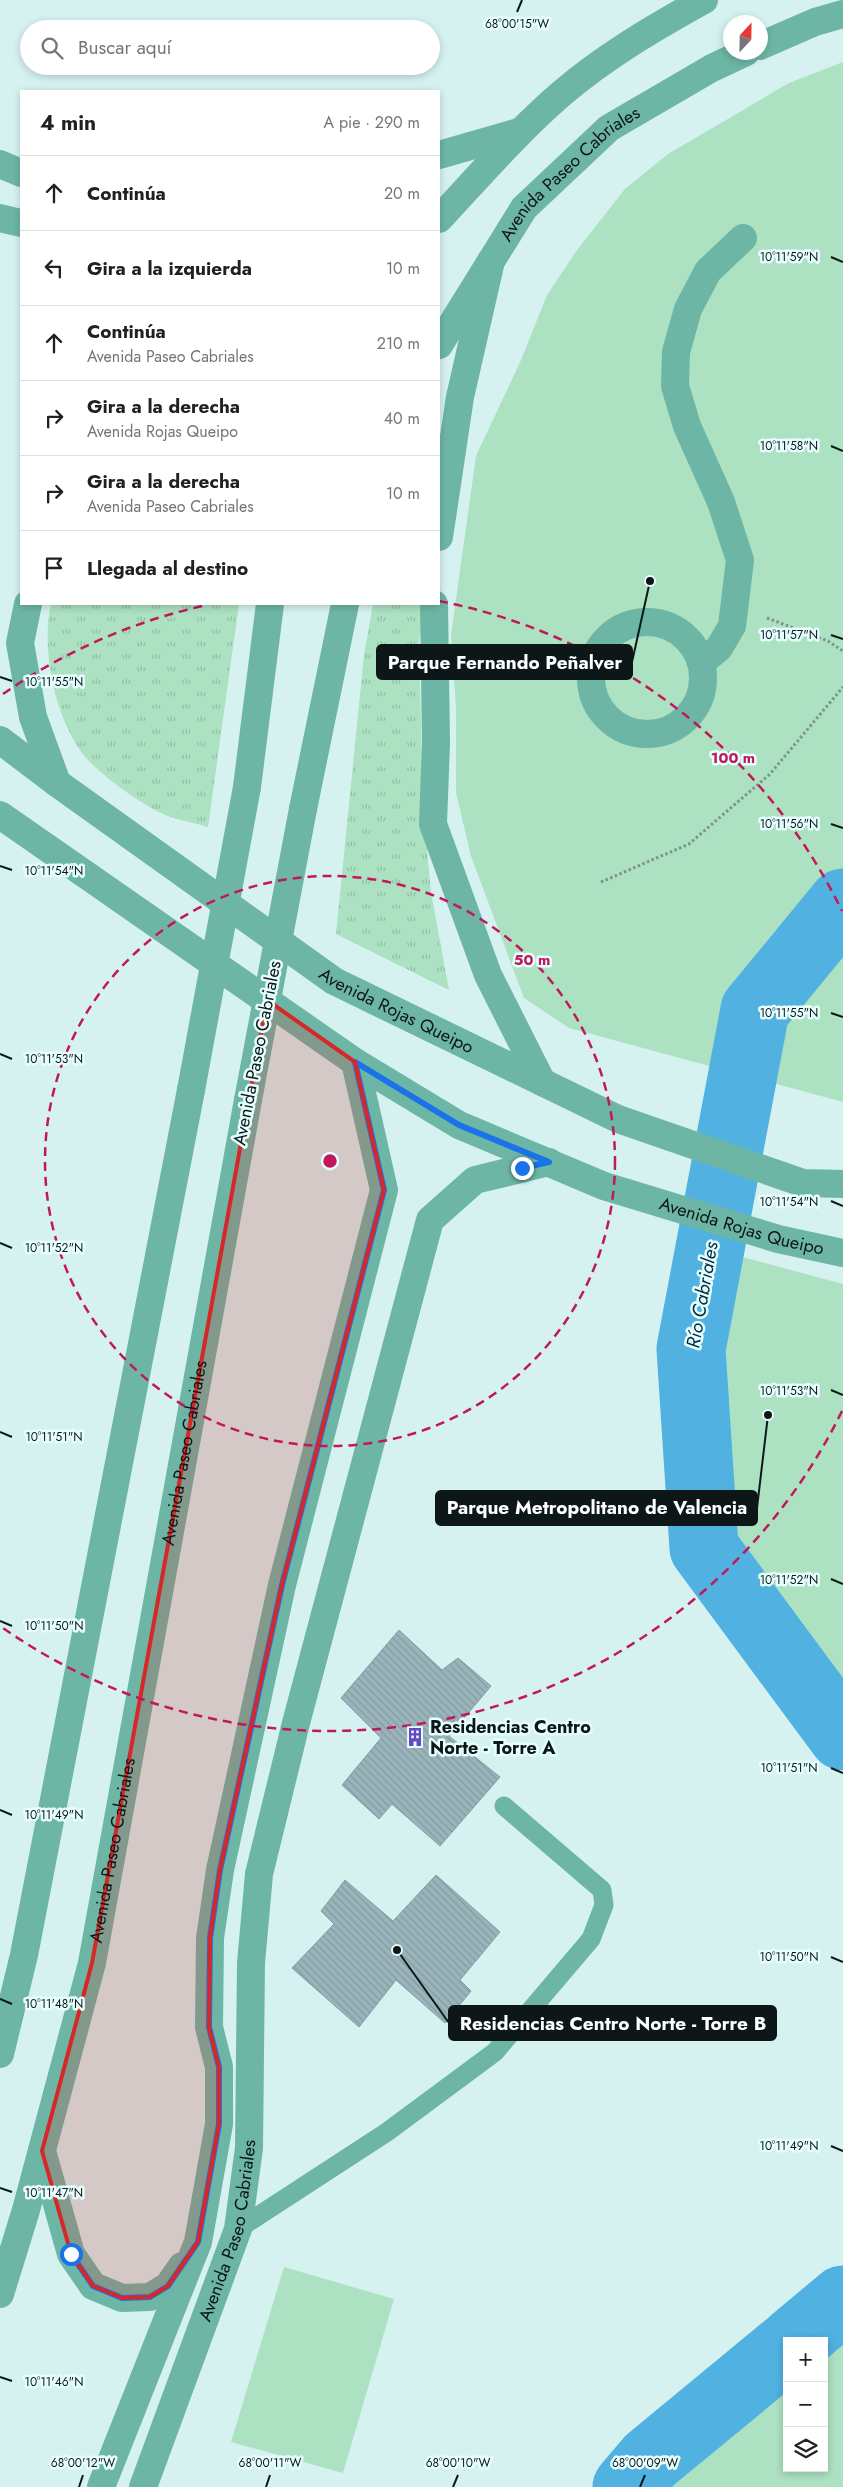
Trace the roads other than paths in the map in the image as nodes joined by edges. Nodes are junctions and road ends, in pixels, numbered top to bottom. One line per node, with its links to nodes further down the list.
1 (704, 0): 5 (street)
2 (843, 14): 3 (street)
3 (768, 43)
4 (729, 60): 11 (street, Avenida Paseo Cabriales)
5 (521, 132): 6 (street); 8 (street)
6 (440, 155)
7 (0, 218): 9 (street)
8 (440, 218)
9 (20, 223)
10 (743, 238): 18 (street)
11 (491, 261): 12 (street, Avenida Paseo Cabriales); 13 (street)
12 (440, 342)
13 (440, 530)
14 (28, 605): 20 (street)
15 (270, 605): 28 (street, bridge)
16 (345, 605): 29 (street, Avenida Paseo Cabriales, bridge)
17 (434, 605): 23 (street)
18 (702, 662): 18 (street)
19 (0, 740): 20 (street, Avenida Rojas Queipo)
20 (57, 783): 23 (street, Avenida Rojas Queipo)
21 (0, 815): 22 (street, Avenida Rojas Queipo)
22 (355, 1062): 24 (street, Avenida Rojas Queipo); 31 (street, Avenida Paseo Cabriales)
23 (542, 1082): 25 (street, Avenida Rojas Queipo)
24 (549, 1162): 26 (street, Avenida Rojas Queipo); 30 (street, Avenida Paseo Cabriales)
25 (843, 1184)
26 (843, 1254)
27 (504, 1806): 30 (lane)
28 (0, 2054)
29 (42, 2151): 31 (street); 32 (street, Avenida Paseo Cabriales)
30 (238, 2230): 34 (street, Avenida Paseo Cabriales)
31 (198, 2242): 33 (street, Avenida Paseo Cabriales)
32 (0, 2294)
33 (101, 2487)
34 (143, 2487)

